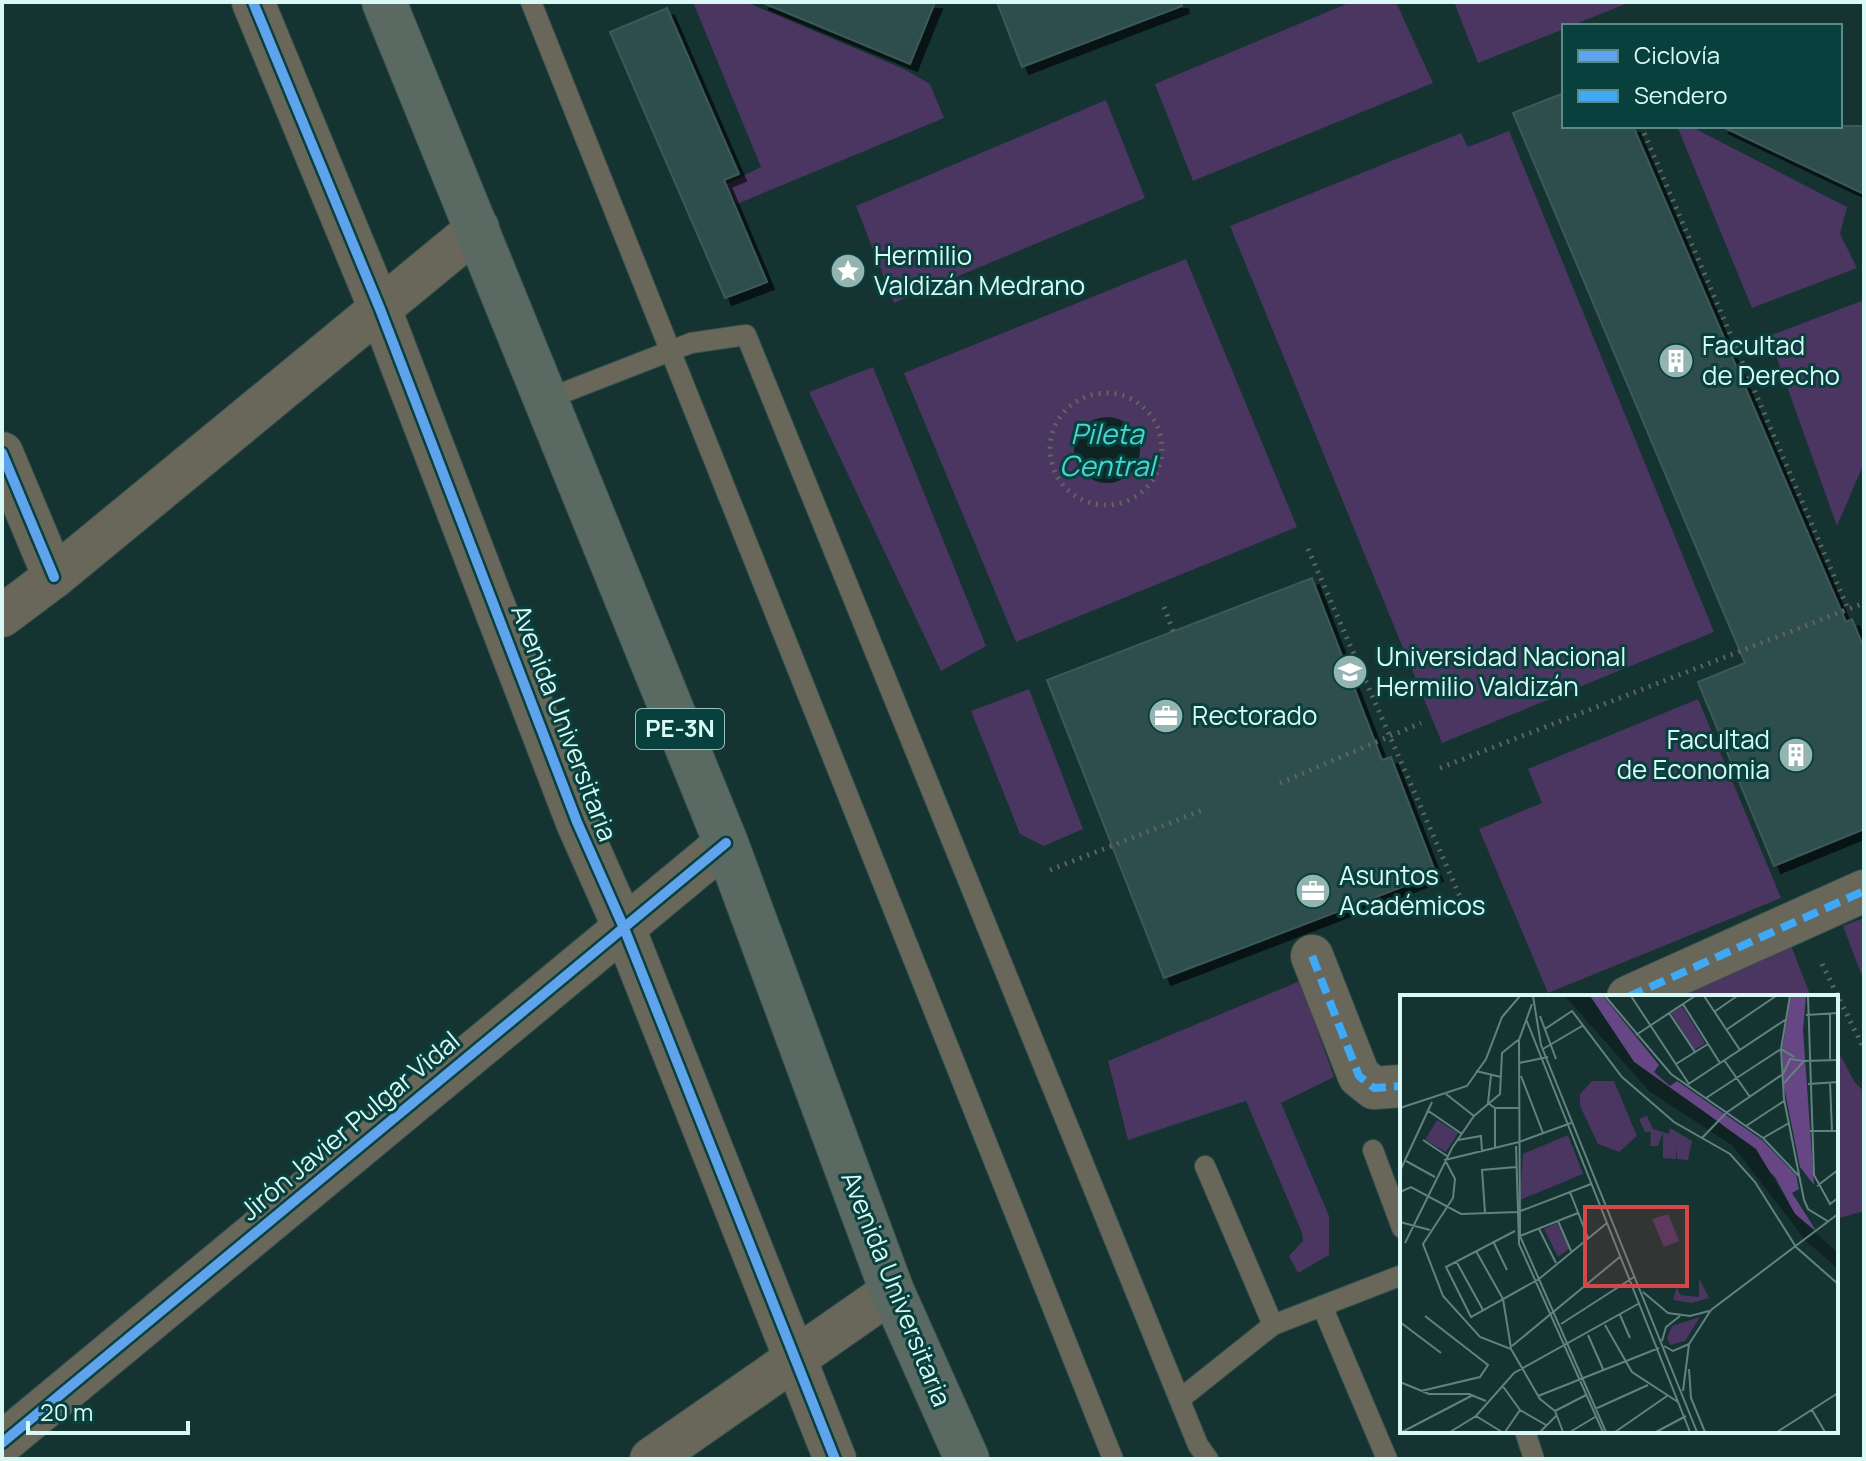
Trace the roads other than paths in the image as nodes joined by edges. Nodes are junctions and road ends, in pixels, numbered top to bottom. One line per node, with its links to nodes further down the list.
1 (253, 2): 5 (street, Avenida Universitaria)
2 (384, 2): 4 (highway, Avenida Universitaria / PE-3N)
3 (531, 2): 6 (lane)
4 (478, 228): 5 (street); 7 (highway, Avenida Universitaria / PE-3N)
5 (380, 309): 9 (street); 13 (street, Avenida Universitaria)
6 (669, 351): 7 (lane); 25 (lane); 31 (lane)
7 (547, 399): 11 (highway, Avenida Universitaria / PE-3N)
8 (2, 453): 9 (street)
9 (54, 577): 10 (street)
10 (2, 616)
11 (726, 843): 13 (street, Jirón Javier Pulgar Vidal); 21 (highway, Avenida Universitaria / PE-3N)
12 (1864, 891): 15 (street)
13 (624, 928): 24 (street, Avenida Universitaria); 27 (street, Jirón Javier Pulgar Vidal)
14 (1312, 956): 16 (street)
15 (1632, 995)
16 (1400, 1086)
17 (1373, 1150): 19 (lane)
18 (1205, 1166): 23 (lane)
19 (1400, 1223)
20 (1400, 1276): 22 (lane)
21 (892, 1291): 24 (street); 30 (highway, Avenida Universitaria / PE-3N)
22 (1322, 1306): 23 (lane); 33 (lane)
23 (1273, 1325): 25 (lane)
24 (794, 1359): 28 (street); 29 (street, Avenida Universitaria)
25 (1180, 1399): 32 (lane)
26 (1526, 1433): 34 (lane)
27 (2, 1443)
28 (651, 1459)
29 (835, 1459)
30 (967, 1459)
31 (1113, 1459)
32 (1208, 1459)
33 (1387, 1459)
34 (1534, 1459)

